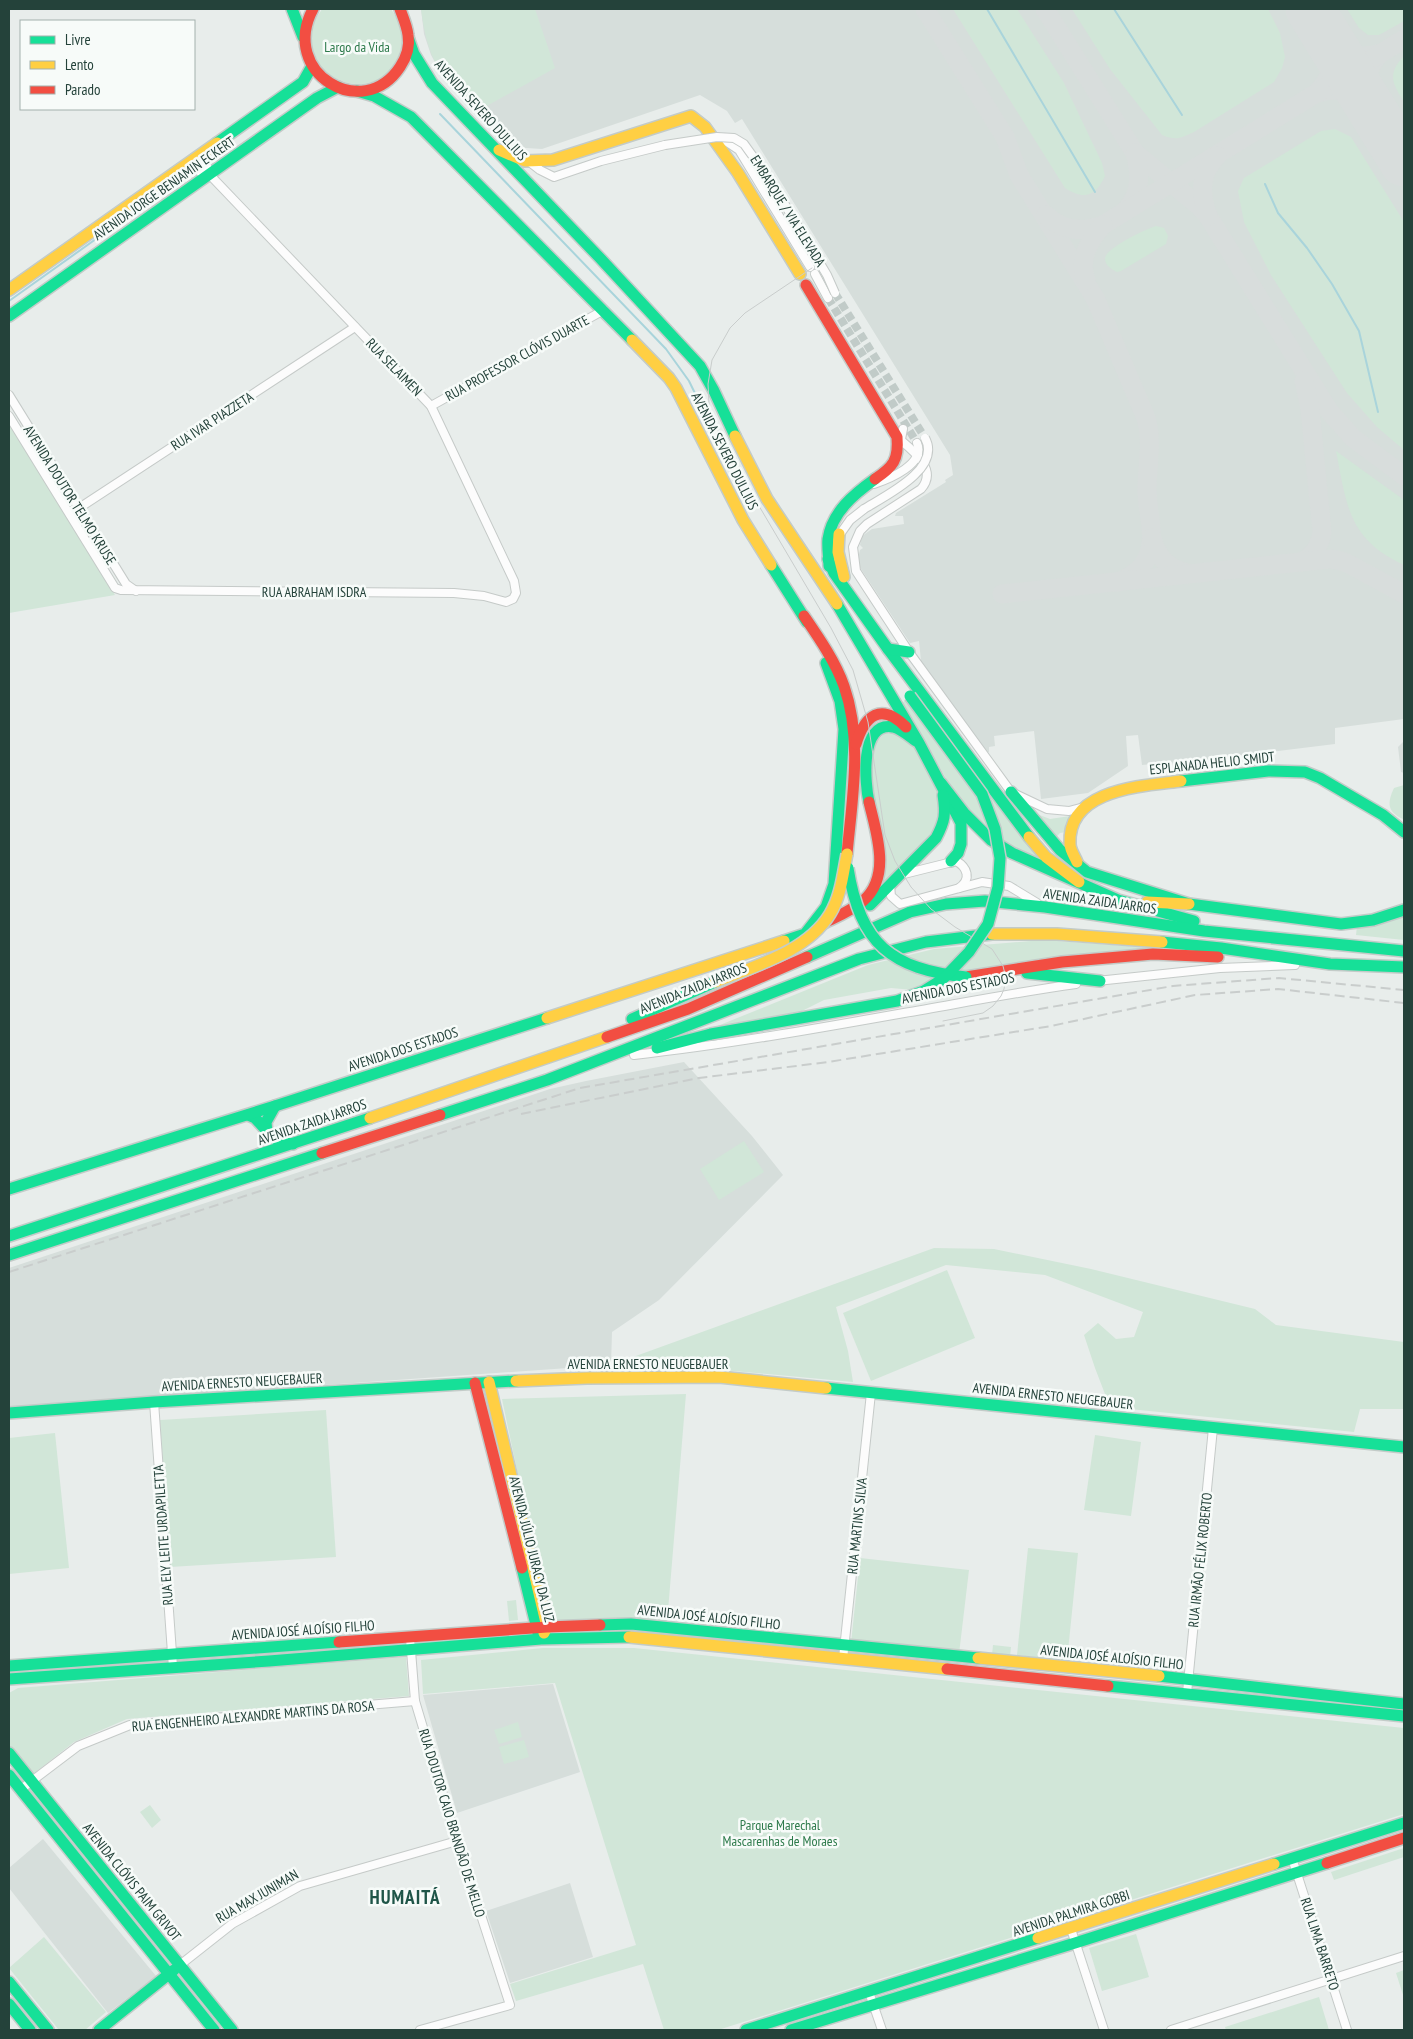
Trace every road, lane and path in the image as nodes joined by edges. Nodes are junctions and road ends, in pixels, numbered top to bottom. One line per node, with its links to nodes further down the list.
1 (292, 9): 4 (main road)
2 (313, 9): 4 (main road)
3 (404, 12): 5 (main road)
4 (304, 40): 6 (main road)
5 (409, 40): 8 (main road); 9 (main road, AVENIDA SEVERO DULLIUS)
6 (312, 66): 7 (main road); 11 (main road, AVENIDA JORGE BENJAMIN ECKERT)
7 (338, 88): 8 (main road); 13 (main road, AVENIDA JORGE BENJAMIN ECKERT)
8 (357, 91): 19 (main road, AVENIDA SEVERO DULLIUS)
9 (480, 134): 12 (main road); 37 (main road, AVENIDA SEVERO DULLIUS)
10 (724, 140): 18 (street)
11 (196, 158): 13 (street, RUA SELAIMEN); 16 (main road, AVENIDA JORGE BENJAMIN ECKERT)
12 (531, 163): 14 (main road); 17 (street, EMBARQUE / VIA ELEVADA, bridge)
13 (209, 174): 20 (main road, AVENIDA JORGE BENJAMIN ECKERT); 21 (street, RUA SELAIMEN)
14 (800, 274)
15 (806, 285): 26 (main road)
16 (9, 290)
17 (835, 293)
18 (828, 298)
19 (604, 310): 23 (street, RUA PROFESSOR CLÓVIS DUARTE); 39 (main road, AVENIDA SEVERO DULLIUS)
20 (9, 316)
21 (355, 327): 23 (street, RUA SELAIMEN); 30 (street, RUA IVAR PIAZZETA)
22 (9, 395): 30 (street, AVENIDA DOUTOR TELMO KRUSE)
23 (431, 406): 36 (street, RUA SELAIMEN)
24 (9, 416): 31 (street, AVENIDA DOUTOR TELMO KRUSE)
25 (925, 438): 32 (street, bridge)
26 (900, 439): 28 (street); 29 (main road)
27 (917, 443): 28 (street)
28 (918, 456): 29 (street); 41 (street)
29 (867, 487): 33 (main road)
30 (79, 508): 31 (street, RUA IVAR PIAZZETA); 35 (street, AVENIDA DOUTOR TELMO KRUSE)
31 (70, 514): 34 (street, AVENIDA DOUTOR TELMO KRUSE)
32 (839, 534): 33 (street); 38 (main road)
33 (828, 559): 37 (main road); 38 (main road)
34 (115, 588): 35 (street, RUA ABRAHAM ISDRA)
35 (136, 591): 36 (street, RUA ABRAHAM ISDRA)
36 (513, 599)
37 (838, 604): 42 (main road); 65 (main road, bridge)
38 (855, 604): 40 (main road)
39 (804, 616): 43 (main road); 58 (main road, AVENIDA SEVERO DULLIUS)
40 (888, 649): 41 (main road); 52 (main road)
41 (909, 652): 45 (street)
42 (920, 744): 43 (main road); 44 (main road); 58 (main road)
43 (854, 748): 48 (main road)
44 (942, 783): 49 (main road); 51 (main road); 52 (main road)
45 (1010, 792): 46 (street); 50 (main road)
46 (1084, 807): 47 (main road, ESPLANADA HELIO SMIDT); 50 (main road)
47 (1404, 832)
48 (847, 854): 63 (main road, bridge); 66 (main road, bridge)
49 (951, 860): 51 (street); 53 (street)
50 (1087, 872): 55 (main road)
51 (894, 879): 53 (street); 58 (main road)
52 (1079, 882): 54 (main road)
53 (959, 888): 56 (street)
54 (1118, 900): 55 (main road); 59 (main road)
55 (1189, 904): 57 (main road)
56 (1045, 907): 59 (main road, AVENIDA ZAIDA JARROS); 66 (main road, AVENIDA ZAIDA JARROS)
57 (1404, 910)
58 (805, 934): 68 (main road, AVENIDA DOS ESTADOS)
59 (1241, 935): 60 (main road, AVENIDA ZAIDA JARROS)
60 (1404, 951)
61 (1330, 964): 62 (main road); 63 (main road); 64 (street, AVENIDA DOS ESTADOS); 67 (main road)
62 (1404, 967)
63 (1006, 971): 64 (main road)
64 (1100, 981): 65 (street, AVENIDA DOS ESTADOS)
65 (634, 1055): 67 (main road)
66 (551, 1057): 71 (main road, AVENIDA ZAIDA JARROS)
67 (547, 1080): 74 (main road)
68 (275, 1106): 69 (main road, AVENIDA DOS ESTADOS); 70 (main road)
69 (248, 1115): 70 (main road); 72 (main road, AVENIDA DOS ESTADOS)
70 (266, 1130): 71 (main road)
71 (294, 1144): 73 (main road, AVENIDA ZAIDA JARROS)
72 (9, 1189)
73 (9, 1236)
74 (9, 1255)
75 (489, 1382): 76 (main road, AVENIDA ERNESTO NEUGEBAUER); 77 (main road, AVENIDA ERNESTO NEUGEBAUER); 82 (main road, AVENIDA JÚLIO JURACY DA LUZ)
76 (475, 1383): 78 (main road, AVENIDA ERNESTO NEUGEBAUER); 83 (main road, AVENIDA JÚLIO JURACY DA LUZ)
77 (871, 1393): 80 (main road, AVENIDA ERNESTO NEUGEBAUER); 86 (street, RUA MARTINS SILVA)
78 (154, 1402): 79 (main road, AVENIDA ERNESTO NEUGEBAUER); 88 (street, RUA ELY LEITE URDAPILETTA)
79 (9, 1413)
80 (1213, 1428): 81 (main road, AVENIDA ERNESTO NEUGEBAUER); 93 (street, RUA IRMÃO FÉLIX ROBERTO)
81 (1404, 1446)
82 (548, 1626): 83 (main road, AVENIDA JOSÉ ALOÍSIO FILHO); 85 (main road, AVENIDA JÚLIO JURACY DA LUZ); 86 (main road, AVENIDA JOSÉ ALOÍSIO FILHO)
83 (535, 1628): 84 (main road, AVENIDA JOSÉ ALOÍSIO FILHO); 85 (main road, AVENIDA JÚLIO JURACY DA LUZ)
84 (410, 1638): 87 (street, RUA DOUTOR CAIO BRANDÃO DE MELLO); 88 (main road, AVENIDA JOSÉ ALOÍSIO FILHO)
85 (541, 1639): 87 (main road, AVENIDA JOSÉ ALOÍSIO FILHO); 89 (main road, AVENIDA JOSÉ ALOÍSIO FILHO)
86 (844, 1645): 89 (street, RUA MARTINS SILVA); 93 (main road, AVENIDA JOSÉ ALOÍSIO FILHO)
87 (411, 1651): 91 (main road, AVENIDA JOSÉ ALOÍSIO FILHO); 95 (street, RUA DOUTOR CAIO BRANDÃO DE MELLO)
88 (172, 1654): 90 (main road, AVENIDA JOSÉ ALOÍSIO FILHO); 91 (street, RUA ELY LEITE URDAPILETTA)
89 (843, 1659): 94 (main road, AVENIDA JOSÉ ALOÍSIO FILHO)
90 (9, 1666)
91 (173, 1667): 92 (main road, AVENIDA JOSÉ ALOÍSIO FILHO)
92 (9, 1679)
93 (1188, 1679): 94 (street, RUA IRMÃO FÉLIX ROBERTO); 96 (main road, AVENIDA JOSÉ ALOÍSIO FILHO)
94 (1187, 1693): 97 (main road, AVENIDA JOSÉ ALOÍSIO FILHO)
95 (415, 1701): 100 (street, RUA ENGENHEIRO ALEXANDRE MARTINS DA ROSA); 104 (street, RUA DOUTOR CAIO BRANDÃO DE MELLO)
96 (1404, 1704)
97 (1404, 1716)
98 (9, 1753): 100 (main road, AVENIDA CLÓVIS PAIM GRIVOT)
99 (9, 1776): 101 (main road, AVENIDA CLÓVIS PAIM GRIVOT)
100 (31, 1781): 101 (street, RUA ENGENHEIRO ALEXANDRE MARTINS DA ROSA); 110 (main road, AVENIDA CLÓVIS PAIM GRIVOT)
101 (20, 1790): 111 (main road, AVENIDA CLÓVIS PAIM GRIVOT)
102 (1404, 1823): 105 (main road, AVENIDA PALMIRA GOBBI)
103 (1404, 1838): 106 (main road)
104 (457, 1841): 110 (street, RUA MAX JUNIMAN); 122 (street, RUA DOUTOR CAIO BRANDÃO DE MELLO)
105 (1292, 1858): 106 (street, RUA LIMA BARRETO); 107 (main road, AVENIDA PALMIRA GOBBI)
106 (1297, 1873): 108 (main road); 112 (street, RUA LIMA BARRETO)
107 (1070, 1929): 108 (street); 114 (main road, AVENIDA PALMIRA GOBBI)
108 (1075, 1943): 116 (main road); 126 (street)
109 (1404, 1956): 112 (street)
110 (180, 1965): 111 (main road, RUA MAX JUNIMAN); 121 (main road, AVENIDA CLÓVIS PAIM GRIVOT)
111 (169, 1974): 119 (main road, RUA MAX JUNIMAN); 120 (main road, AVENIDA CLÓVIS PAIM GRIVOT)
112 (1331, 1978): 127 (street); 128 (street, RUA LIMA BARRETO)
113 (9, 1982): 118 (main road)
114 (869, 1992): 116 (street); 123 (main road, AVENIDA PALMIRA GOBBI)
115 (9, 2004): 117 (main road)
116 (874, 2005): 124 (main road); 125 (street)
117 (30, 2030)
118 (48, 2030)
119 (99, 2030)
120 (214, 2030)
121 (232, 2030)
122 (420, 2030)
123 (746, 2030)
124 (791, 2030)
125 (882, 2030)
126 (1104, 2030)
127 (1171, 2030)
128 (1347, 2030)

